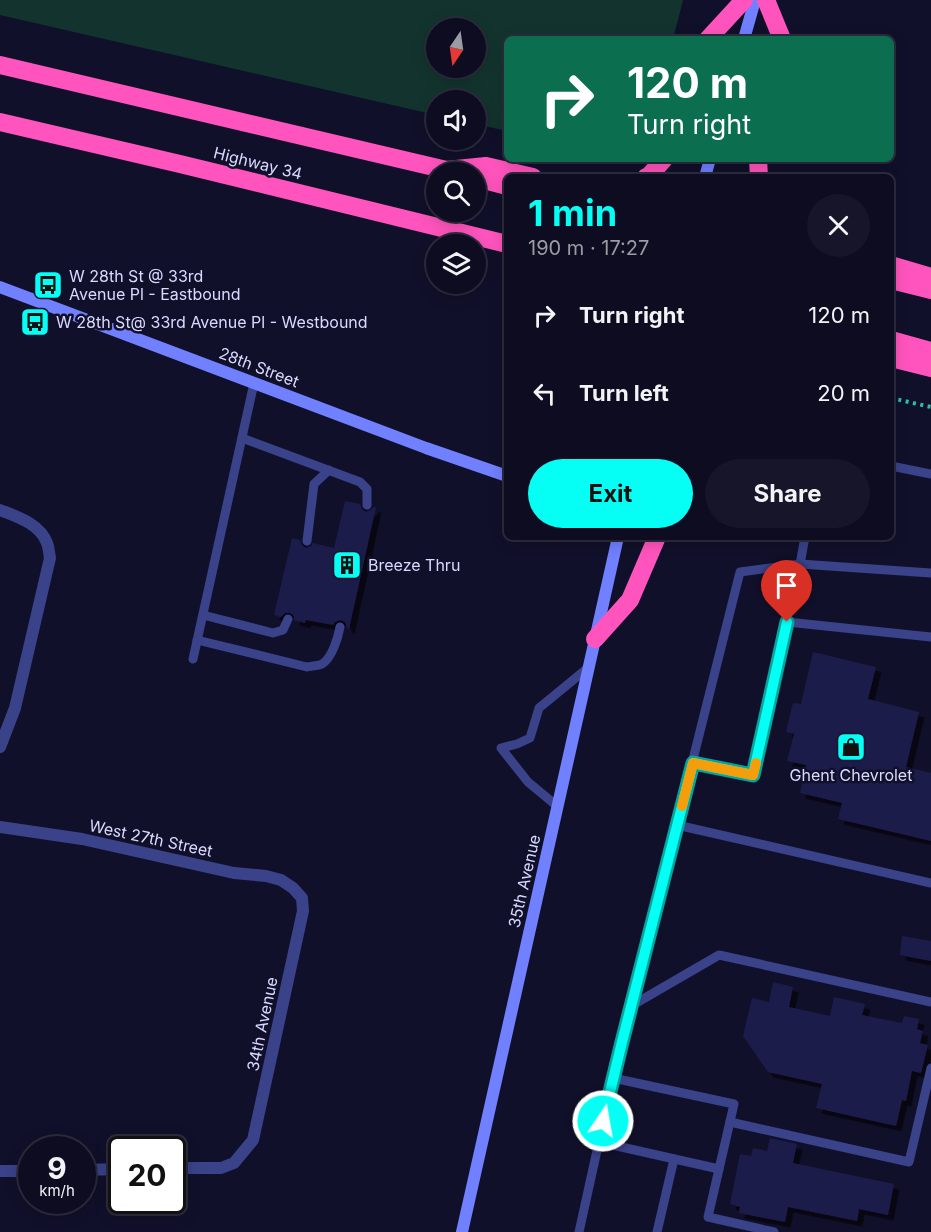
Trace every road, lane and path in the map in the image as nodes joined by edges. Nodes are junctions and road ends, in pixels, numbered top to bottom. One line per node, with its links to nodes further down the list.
1 (744, 0): 4 (highway)
2 (754, 0): 5 (main road)
3 (766, 0): 6 (highway)
4 (711, 36)
5 (745, 36)
6 (781, 36)
7 (0, 65): 10 (highway)
8 (0, 122): 16 (highway, Highway 34)
9 (661, 162): 13 (highway)
10 (426, 165)
11 (486, 166): 12 (highway)
12 (520, 174)
13 (651, 174)
14 (486, 181): 15 (highway)
15 (504, 185)
16 (504, 243)
17 (894, 267): 18 (highway)
18 (931, 277)
19 (894, 281): 21 (highway)
20 (0, 287): 26 (main road, 28th Street)
21 (931, 290)
22 (894, 341): 23 (highway)
23 (931, 351)
24 (894, 358): 25 (highway)
25 (931, 368)
26 (254, 383): 29 (lane); 33 (main road, 28th Street)
27 (894, 399): 28 (path)
28 (931, 407)
29 (242, 438): 31 (lane); 42 (lane)
30 (894, 467): 32 (lane)
31 (329, 470): 34 (lane); 39 (lane)
32 (931, 474)
33 (504, 475)
34 (367, 505)
35 (0, 510): 50 (street)
36 (617, 540): 46 (main road, 35th Avenue)
37 (656, 540): 46 (highway)
38 (804, 540): 40 (lane)
39 (306, 541)
40 (800, 564): 41 (lane); 51 (lane)
41 (931, 573)
42 (203, 615): 43 (lane); 47 (lane)
43 (288, 619)
44 (340, 627): 47 (lane)
45 (931, 637): 51 (lane)
46 (595, 639): 49 (main road, 35th Avenue)
47 (197, 640): 48 (lane)
48 (194, 659)
49 (589, 667): 52 (main road, 35th Avenue); 52 (lane)
50 (0, 747)
51 (693, 763): 53 (lane)
52 (558, 806): 68 (main road, 35th Avenue)
53 (677, 825): 55 (lane); 58 (lane)
54 (0, 827): 56 (street, West 27th Street)
55 (931, 882)
56 (292, 888): 64 (street, 34th Avenue)
57 (931, 1002): 58 (lane)
58 (631, 1006): 60 (lane)
59 (931, 1068): 61 (lane)
60 (613, 1078): 61 (lane); 62 (lane)
61 (730, 1122): 65 (lane)
62 (598, 1142): 63 (lane); 69 (lane)
63 (674, 1159): 65 (lane); 70 (lane)
64 (186, 1168)
65 (719, 1169): 71 (lane)
66 (18, 1171): 67 (street)
67 (0, 1172)
68 (462, 1232)
69 (579, 1232)
70 (657, 1232)
71 (774, 1232)

